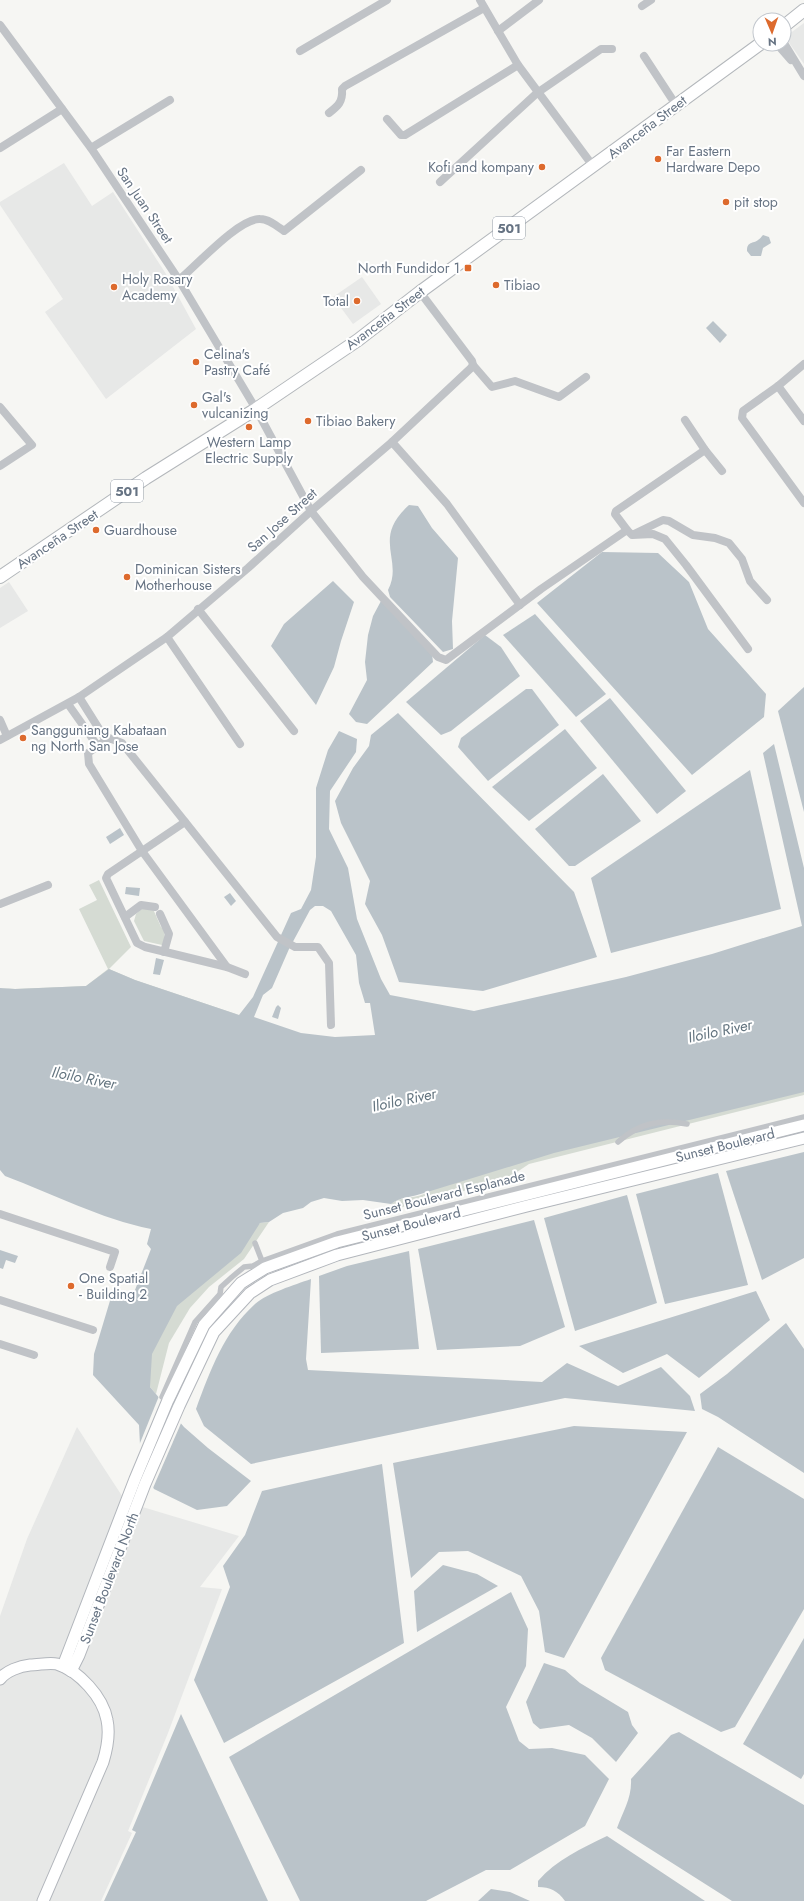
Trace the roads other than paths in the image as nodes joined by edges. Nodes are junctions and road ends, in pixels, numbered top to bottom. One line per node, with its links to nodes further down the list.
1 (387, 0): 13 (street)
2 (480, 0): 6 (street)
3 (539, 0): 10 (street)
4 (651, 0): 5 (street)
5 (642, 6)
6 (484, 8): 10 (street); 24 (street)
7 (804, 10): 8 (main road)
8 (792, 20)
9 (0, 25): 23 (street, San Juan Street)
10 (498, 31): 17 (street)
11 (612, 49): 20 (street)
12 (752, 50): 22 (main road, Avanceña Street / 501)
13 (300, 51)
14 (784, 52): 18 (street)
15 (789, 52): 18 (street)
16 (644, 56): 22 (street)
17 (518, 65): 20 (street); 25 (street)
18 (796, 65): 19 (street)
19 (804, 76)
20 (538, 93): 28 (street); 30 (street)
21 (170, 100): 27 (street)
22 (676, 105): 28 (main road, Avanceña Street / 501)
23 (62, 109): 26 (street); 27 (street, San Juan Street)
24 (329, 114)
25 (387, 119)
26 (0, 148)
27 (91, 148): 31 (street, San Juan Street)
28 (593, 166): 32 (main road, Avanceña Street / 501)
29 (361, 170): 31 (street)
30 (440, 182)
31 (179, 280): 38 (street, San Juan Street)
32 (420, 292): 34 (street); 38 (main road, Avanceña Street / 501)
33 (804, 364): 36 (street)
34 (473, 365): 35 (street); 41 (street, San Jose Street)
35 (586, 377)
36 (778, 386): 40 (street); 45 (street)
37 (0, 407): 43 (street)
38 (256, 409): 46 (street, San Juan Street); 48 (main road, Avanceña Street / 501)
39 (685, 420): 42 (street)
40 (804, 420)
41 (392, 442): 46 (street, San Jose Street); 50 (street)
42 (705, 450): 44 (street); 47 (street)
43 (0, 466)
44 (722, 471)
45 (804, 503)
46 (311, 511): 50 (street, San Juan Street); 51 (street, San Jose Street)
47 (629, 533): 49 (street, San Juan Street); 50 (street, San Juan Street); 53 (street)
48 (0, 577)
49 (767, 600)
50 (520, 605)
51 (198, 609): 52 (street, San Jose Street); 57 (street)
52 (166, 637): 54 (street, San Jose Street); 60 (street)
53 (748, 649)
54 (79, 698): 55 (street, San Jose Street); 59 (street)
55 (68, 704): 58 (street, San Jose Street); 61 (street)
56 (0, 720): 58 (street)
57 (294, 731)
58 (4, 738)
59 (106, 740): 61 (street); 62 (street)
60 (240, 744)
61 (97, 745): 63 (street)
62 (185, 822): 63 (street); 72 (street)
63 (142, 851): 68 (street); 70 (street)
64 (48, 886): 65 (street)
65 (0, 904)
66 (155, 907): 68 (street)
67 (160, 914): 69 (street)
68 (125, 917): 69 (street)
69 (164, 952): 70 (street)
70 (226, 966): 71 (street)
71 (245, 974)
72 (331, 1024)
73 (804, 1117): 81 (street, Sunset Boulevard Esplanade)
74 (687, 1124): 77 (street)
75 (804, 1125): 78 (main road, Sunset Boulevard)
76 (804, 1138): 78 (main road, Sunset Boulevard)
77 (618, 1142)
78 (662, 1166): 87 (main road, Sunset Boulevard); 88 (main road, Sunset Boulevard)
79 (0, 1214): 82 (street)
80 (255, 1243): 81 (street)
81 (262, 1261): 87 (street, Sunset Boulevard Esplanade)
82 (110, 1267)
83 (0, 1300): 84 (street)
84 (93, 1330)
85 (0, 1344): 86 (street)
86 (34, 1355)
87 (165, 1399): 88 (main road, Sunset Boulevard)
88 (140, 1481): 89 (main road, Sunset Boulevard North)
89 (67, 1669): 90 (main road); 91 (main road)
90 (0, 1679)
91 (43, 1901)

